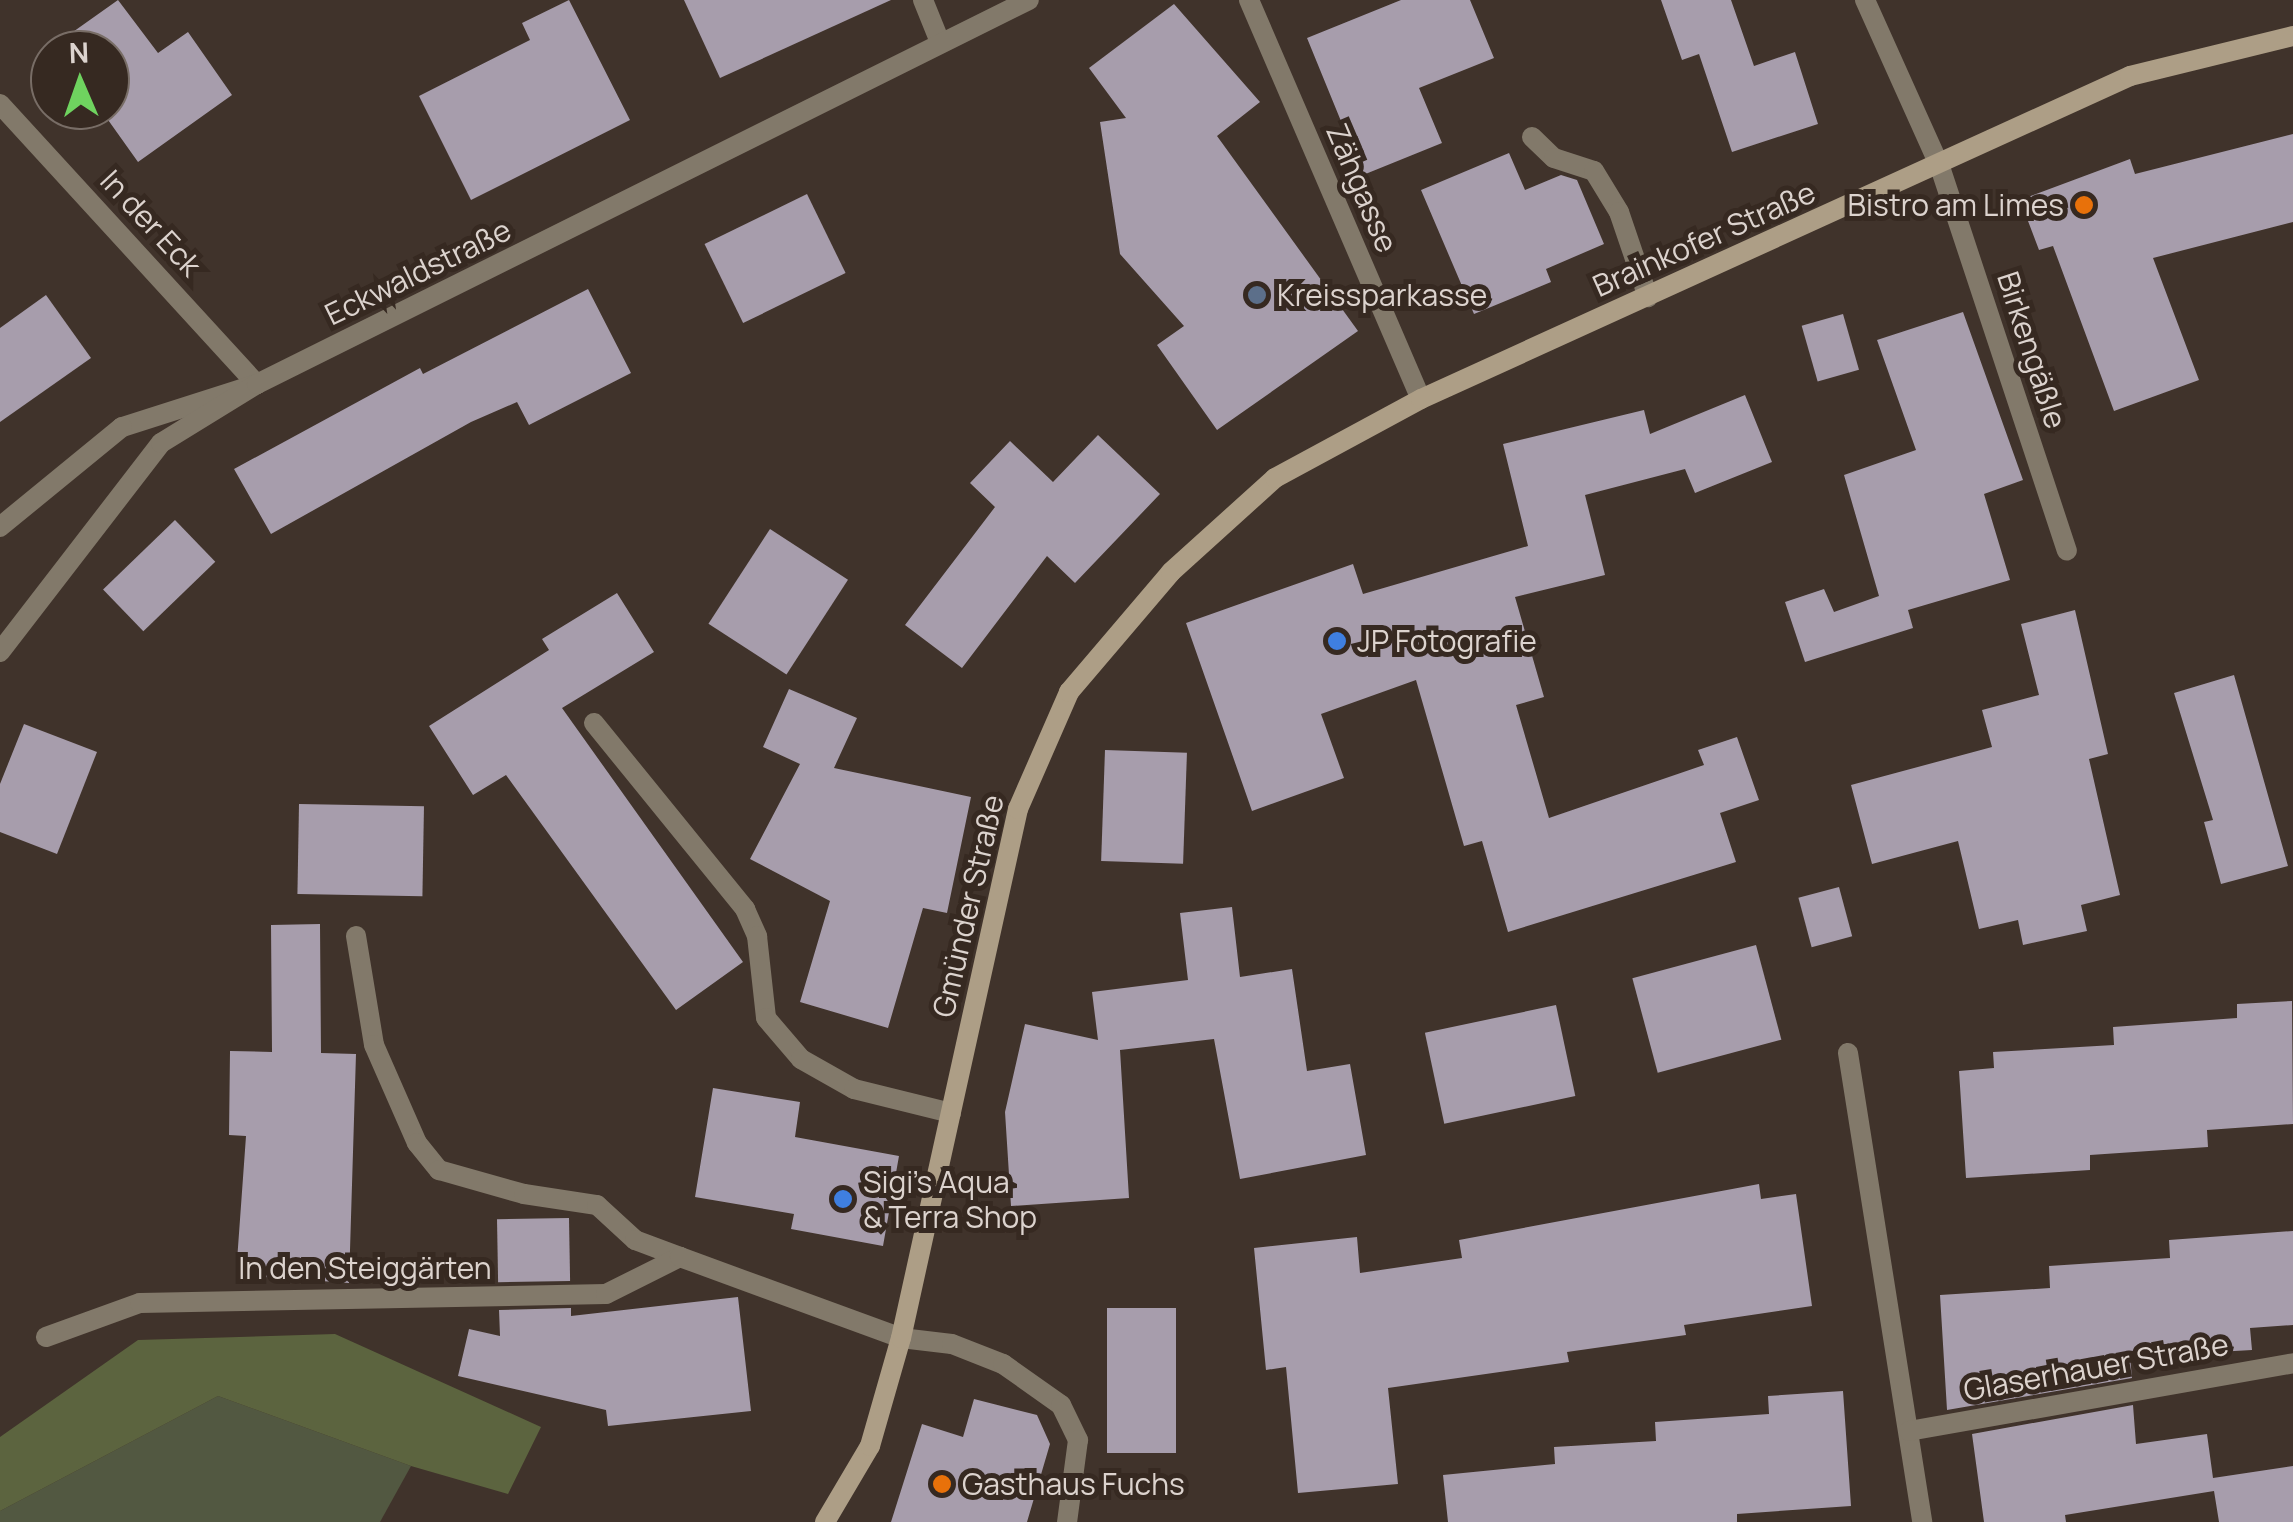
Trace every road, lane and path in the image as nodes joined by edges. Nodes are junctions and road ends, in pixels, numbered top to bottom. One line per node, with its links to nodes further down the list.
1 (924, 0): 6 (street)
2 (1029, 0): 6 (street)
3 (1249, 0): 12 (street, Zähgasse)
4 (1865, 0): 9 (street, Birkengäßle)
5 (2293, 36): 9 (main road, Brainkofer Straße)
6 (940, 42): 11 (street, Eckwaldstraße)
7 (0, 104): 11 (street, In der Eck)
8 (1532, 137): 10 (street)
9 (1940, 167): 10 (main road, Brainkofer Straße); 14 (street, Birkengäßle)
10 (1648, 297): 12 (main road, Brainkofer Straße)
11 (257, 384): 13 (street); 15 (street, Eckwaldstraße)
12 (1421, 400): 19 (main road, Gmünder Straße)
13 (0, 528)
14 (2067, 552)
15 (0, 652)
16 (594, 723): 19 (street)
17 (356, 936): 20 (street)
18 (1848, 1053): 24 (street)
19 (950, 1114): 22 (main road, Gmünder Straße)
20 (680, 1257): 21 (street, In den Steiggärten); 22 (street)
21 (46, 1337)
22 (901, 1338): 25 (main road, Gmünder Straße); 26 (street)
23 (2293, 1363): 24 (street, Glaserhauer Straße)
24 (1908, 1431): 27 (street)
25 (825, 1522)
26 (1066, 1522)
27 (1922, 1522)

